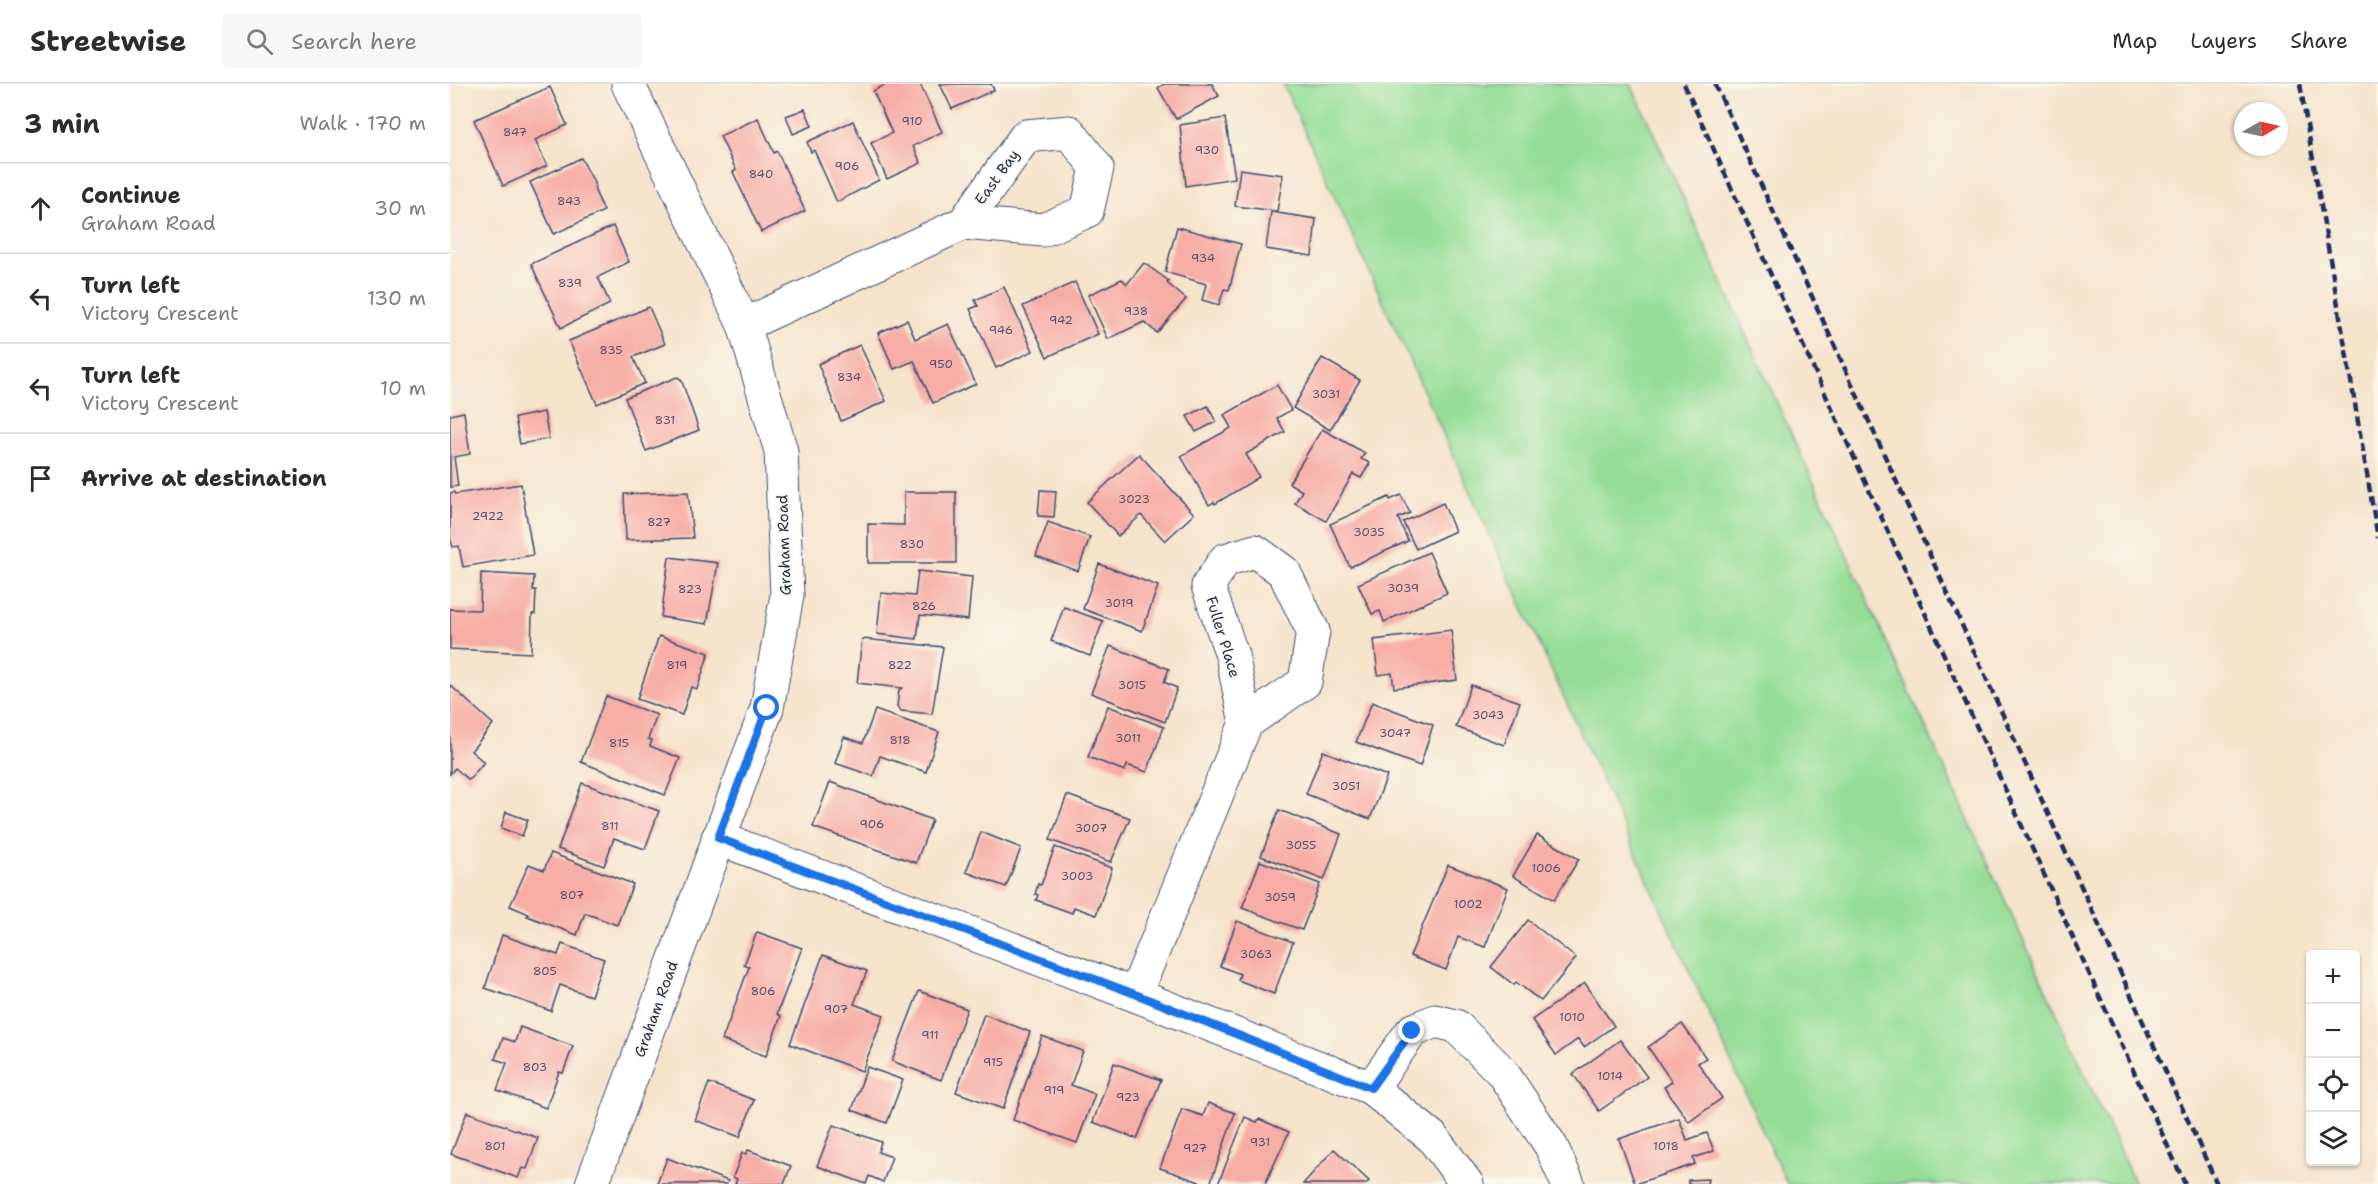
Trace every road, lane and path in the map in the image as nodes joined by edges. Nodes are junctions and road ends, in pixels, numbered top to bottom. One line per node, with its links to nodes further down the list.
1 (628, 84): 3 (street, Graham Road)
2 (964, 223): 3 (street)
3 (744, 325): 5 (street, Graham Road)
4 (1245, 723): 4 (street, Fuller Place); 6 (street)
5 (718, 838): 6 (street); 8 (street, Graham Road)
6 (1135, 994): 7 (street)
7 (1371, 1088): 9 (street); 10 (street)
8 (592, 1184)
9 (1467, 1184)
10 (1568, 1184)

